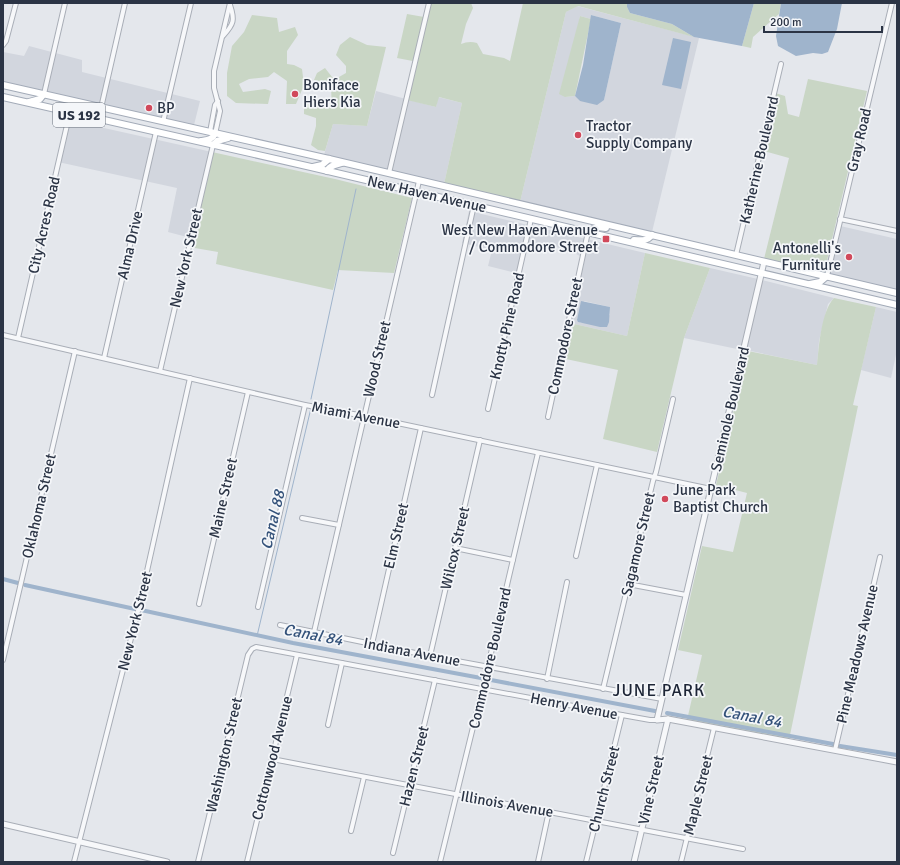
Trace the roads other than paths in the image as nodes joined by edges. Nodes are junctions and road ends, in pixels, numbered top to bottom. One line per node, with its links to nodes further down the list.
1 (16, 3): 11 (street)
2 (65, 3): 14 (street)
3 (125, 3): 18 (street)
4 (190, 3): 20 (street)
5 (428, 3): 30 (street)
6 (892, 3): 37 (street, Gray Road)
7 (230, 4): 8 (street); 9 (street)
8 (226, 21): 9 (street); 10 (street)
9 (232, 22): 10 (street)
10 (222, 36): 22 (street)
11 (3, 45)
12 (781, 64): 43 (street, Katherine Boulevard)
13 (4, 86): 14 (main road, New Haven Avenue / US 192)
14 (44, 94): 16 (main road); 17 (main road, New Haven Avenue / US 192)
15 (3, 97): 16 (main road, New Haven Avenue / US 192)
16 (27, 103): 19 (main road, New Haven Avenue / US 192)
17 (88, 105): 18 (main road, New Haven Avenue / US 192); 19 (main road)
18 (101, 108): 20 (main road, New Haven Avenue / US 192)
19 (70, 112): 21 (main road, New Haven Avenue / US 192); 51 (street, City Acres Road)
20 (163, 122): 21 (main road); 22 (main road, New Haven Avenue / US 192)
21 (156, 132): 24 (main road, New Haven Avenue / US 192); 53 (street, Alma Drive)
22 (212, 133): 23 (main road, New Haven Avenue / US 192); 24 (main road)
23 (232, 138): 25 (main road); 26 (main road, New Haven Avenue / US 192)
24 (198, 141): 25 (main road, New Haven Avenue / US 192)
25 (213, 145): 28 (main road, New Haven Avenue / US 192); 54 (street, New York Street)
26 (329, 160): 27 (main road, New Haven Avenue / US 192); 28 (main road)
27 (344, 163): 29 (main road); 30 (main road, New Haven Avenue / US 192)
28 (311, 167): 29 (main road, New Haven Avenue / US 192)
29 (327, 171): 32 (main road, New Haven Avenue / US 192)
30 (389, 174): 31 (main road, New Haven Avenue / US 192)
31 (420, 181): 32 (street, Wood Street); 33 (main road, New Haven Avenue / US 192)
32 (416, 192): 34 (main road, New Haven Avenue / US 192); 61 (street, Wood Street)
33 (492, 198): 34 (main road); 35 (main road, New Haven Avenue / US 192)
34 (474, 205): 36 (main road, New Haven Avenue / US 192); 57 (street)
35 (553, 212): 36 (main road); 38 (main road, New Haven Avenue / US 192)
36 (531, 219): 40 (main road, New Haven Avenue / US 192); 60 (street, Knotty Pine Road)
37 (840, 219): 39 (street); 46 (street, Gray Road)
38 (620, 228): 40 (main road); 41 (main road, New Haven Avenue / US 192)
39 (897, 230)
40 (588, 232): 42 (main road, New Haven Avenue / US 192); 62 (street, Commodore Street)
41 (652, 235): 42 (main road); 43 (main road, New Haven Avenue / US 192)
42 (608, 237): 45 (main road, New Haven Avenue / US 192)
43 (736, 255): 44 (main road, New Haven Avenue / US 192)
44 (764, 262): 45 (street, Seminole Boulevard); 46 (main road, New Haven Avenue / US 192)
45 (762, 273): 47 (main road, New Haven Avenue / US 192); 68 (street, Seminole Boulevard)
46 (827, 276): 47 (main road); 48 (main road, New Haven Avenue / US 192)
47 (809, 284): 49 (main road, New Haven Avenue / US 192)
48 (897, 293)
49 (897, 305)
50 (3, 334): 51 (street, Miami Avenue)
51 (18, 338): 52 (street, Miami Avenue)
52 (75, 351): 53 (street, Miami Avenue); 86 (street, Oklahoma Street)
53 (104, 358): 54 (street, Miami Avenue)
54 (160, 371): 55 (street, Miami Avenue)
55 (190, 378): 56 (street, Miami Avenue); 111 (street, New York Street)
56 (248, 392): 59 (street, Miami Avenue); 78 (street, Maine Street)
57 (432, 395)
58 (673, 399): 67 (street, Sagamore Street)
59 (305, 405): 61 (street, Miami Avenue); 79 (street)
60 (488, 409)
61 (364, 416): 63 (street, Miami Avenue); 70 (street, Wood Street)
62 (548, 416)
63 (421, 428): 64 (street, Miami Avenue); 82 (street, Elm Street)
64 (480, 440): 65 (street, Miami Avenue); 71 (street, Wilcox Street)
65 (538, 453): 66 (street, Miami Avenue); 74 (street, Commodore Boulevard)
66 (597, 465): 67 (street, Miami Avenue); 72 (street)
67 (655, 477): 68 (street, Miami Avenue); 76 (street, Sagamore Street)
68 (711, 489): 77 (street, Seminole Boulevard)
69 (302, 518): 70 (street)
70 (339, 525): 81 (street, Wood Street)
71 (455, 548): 74 (street); 85 (street, Wilcox Street)
72 (576, 556)
73 (880, 557): 99 (street, Pine Meadows Avenue)
74 (513, 560): 88 (street, Commodore Boulevard)
75 (567, 582): 89 (street)
76 (628, 584): 77 (street); 92 (street, Sagamore Street)
77 (686, 595): 93 (street, Seminole Boulevard)
78 (199, 604)
79 (258, 607)
80 (280, 625): 81 (street, Indiana Avenue)
81 (314, 632): 82 (street, Indiana Avenue)
82 (372, 644): 85 (street, Indiana Avenue)
83 (252, 649): 84 (street, Henry Avenue); 116 (street, Washington Street)
84 (297, 655): 87 (street, Henry Avenue); 100 (street, Cottonwood Avenue)
85 (430, 656): 88 (street, Indiana Avenue)
86 (3, 660)
87 (342, 663): 90 (street, Henry Avenue); 97 (street)
88 (488, 666): 89 (street, Indiana Avenue); 91 (street, Commodore Boulevard)
89 (547, 679): 92 (street, Indiana Avenue)
90 (435, 680): 91 (street, Henry Avenue); 103 (street, Hazen Street)
91 (483, 689): 94 (street, Henry Avenue); 104 (street, Commodore Boulevard)
92 (603, 689): 93 (street, Indiana Avenue)
93 (662, 699): 96 (street, Seminole Boulevard)
94 (622, 715): 96 (street, Henry Avenue); 106 (street, Church Street)
95 (668, 719): 96 (street, Henry Avenue); 98 (street, Henry Avenue); 108 (street, Vine Street)
96 (657, 720)
97 (328, 724)
98 (714, 728): 99 (street, Henry Avenue); 110 (street, Maple Street)
99 (835, 750): 101 (street, Henry Avenue)
100 (272, 759): 102 (street, Illinois Avenue); 117 (street, Cottonwood Avenue)
101 (897, 762)
102 (364, 777): 103 (street, Illinois Avenue); 109 (street)
103 (409, 785): 104 (street, Illinois Avenue); 113 (street, Hazen Street)
104 (456, 794): 105 (street, Illinois Avenue); 118 (street, Commodore Boulevard)
105 (549, 811): 106 (street, Illinois Avenue); 119 (street)
106 (596, 821): 108 (street, Illinois Avenue); 120 (street, Church Street)
107 (3, 824): 111 (street)
108 (642, 829): 110 (street, Illinois Avenue); 121 (street, Vine Street)
109 (351, 831)
110 (687, 839): 112 (street, Illinois Avenue); 122 (street, Maple Street)
111 (80, 842): 114 (street, New York Street); 115 (street)
112 (743, 849)
113 (393, 853)
114 (74, 862)
115 (167, 862)
116 (198, 862)
117 (247, 862)
118 (440, 862)
119 (538, 862)
120 (586, 862)
121 (634, 862)
122 (682, 862)

